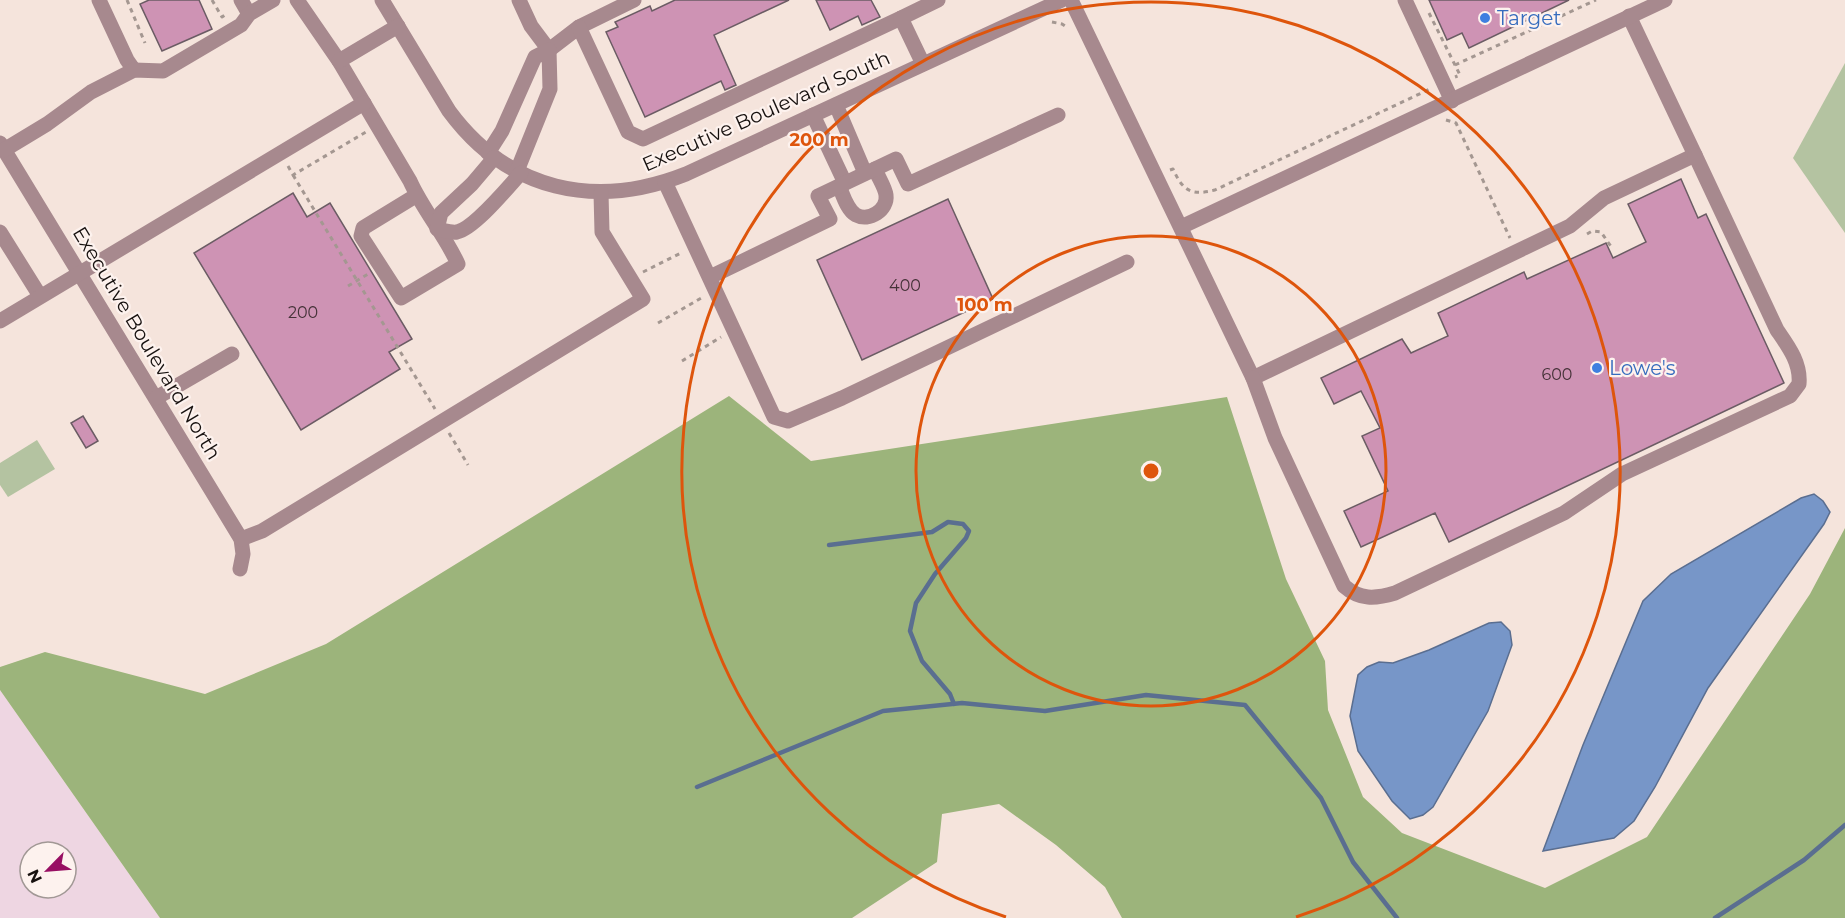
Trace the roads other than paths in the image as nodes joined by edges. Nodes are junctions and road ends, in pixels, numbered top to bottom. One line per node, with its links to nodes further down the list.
1 (99, 0): 21 (street)
2 (241, 0): 13 (street)
3 (273, 0): 13 (street)
4 (297, 0): 19 (street)
5 (382, 0): 16 (street, Executive Boulevard South)
6 (519, 0): 18 (street)
7 (634, 0): 17 (street)
8 (938, 0): 15 (street)
9 (1062, 0): 20 (street, Executive Boulevard South)
10 (1071, 0): 36 (street)
11 (1405, 0): 23 (street)
12 (1665, 0): 14 (street)
13 (249, 14): 21 (street)
14 (1629, 16): 23 (street); 28 (street)
15 (901, 18): 17 (street); 20 (street)
16 (398, 26): 19 (street); 29 (street, Executive Boulevard South)
17 (579, 27): 18 (street)
18 (549, 50): 29 (street); 31 (street)
19 (339, 61): 22 (street)
20 (922, 64): 24 (street, Executive Boulevard South)
21 (134, 70): 27 (street)
22 (363, 103): 35 (street); 40 (street)
23 (1445, 104): 36 (street)
24 (836, 105): 25 (street, Executive Boulevard South); 30 (street)
25 (813, 115): 32 (street, Executive Boulevard South); 33 (street)
26 (1058, 115): 30 (street)
27 (2, 146): 40 (street, Executive Boulevard North)
28 (1695, 155): 45 (street); 45 (street)
29 (491, 156): 31 (street, Executive Boulevard South); 37 (street)
30 (870, 171): 33 (street); 33 (street)
31 (519, 172): 34 (street, Executive Boulevard South); 37 (street)
32 (665, 182): 34 (street, Executive Boulevard South); 41 (street)
33 (842, 185): 41 (street)
34 (601, 193): 47 (street)
35 (417, 195): 37 (street); 37 (street)
36 (1181, 227): 45 (street)
37 (437, 229)
38 (0, 232): 42 (street)
39 (1127, 262): 41 (street)
40 (80, 273): 42 (street); 46 (street, Executive Boulevard North)
41 (710, 277)
42 (40, 296): 43 (street)
43 (0, 321)
44 (232, 354): 46 (street)
45 (1253, 378)
46 (156, 398): 47 (street, Executive Boulevard North)
47 (242, 539): 48 (street)
48 (240, 569)

